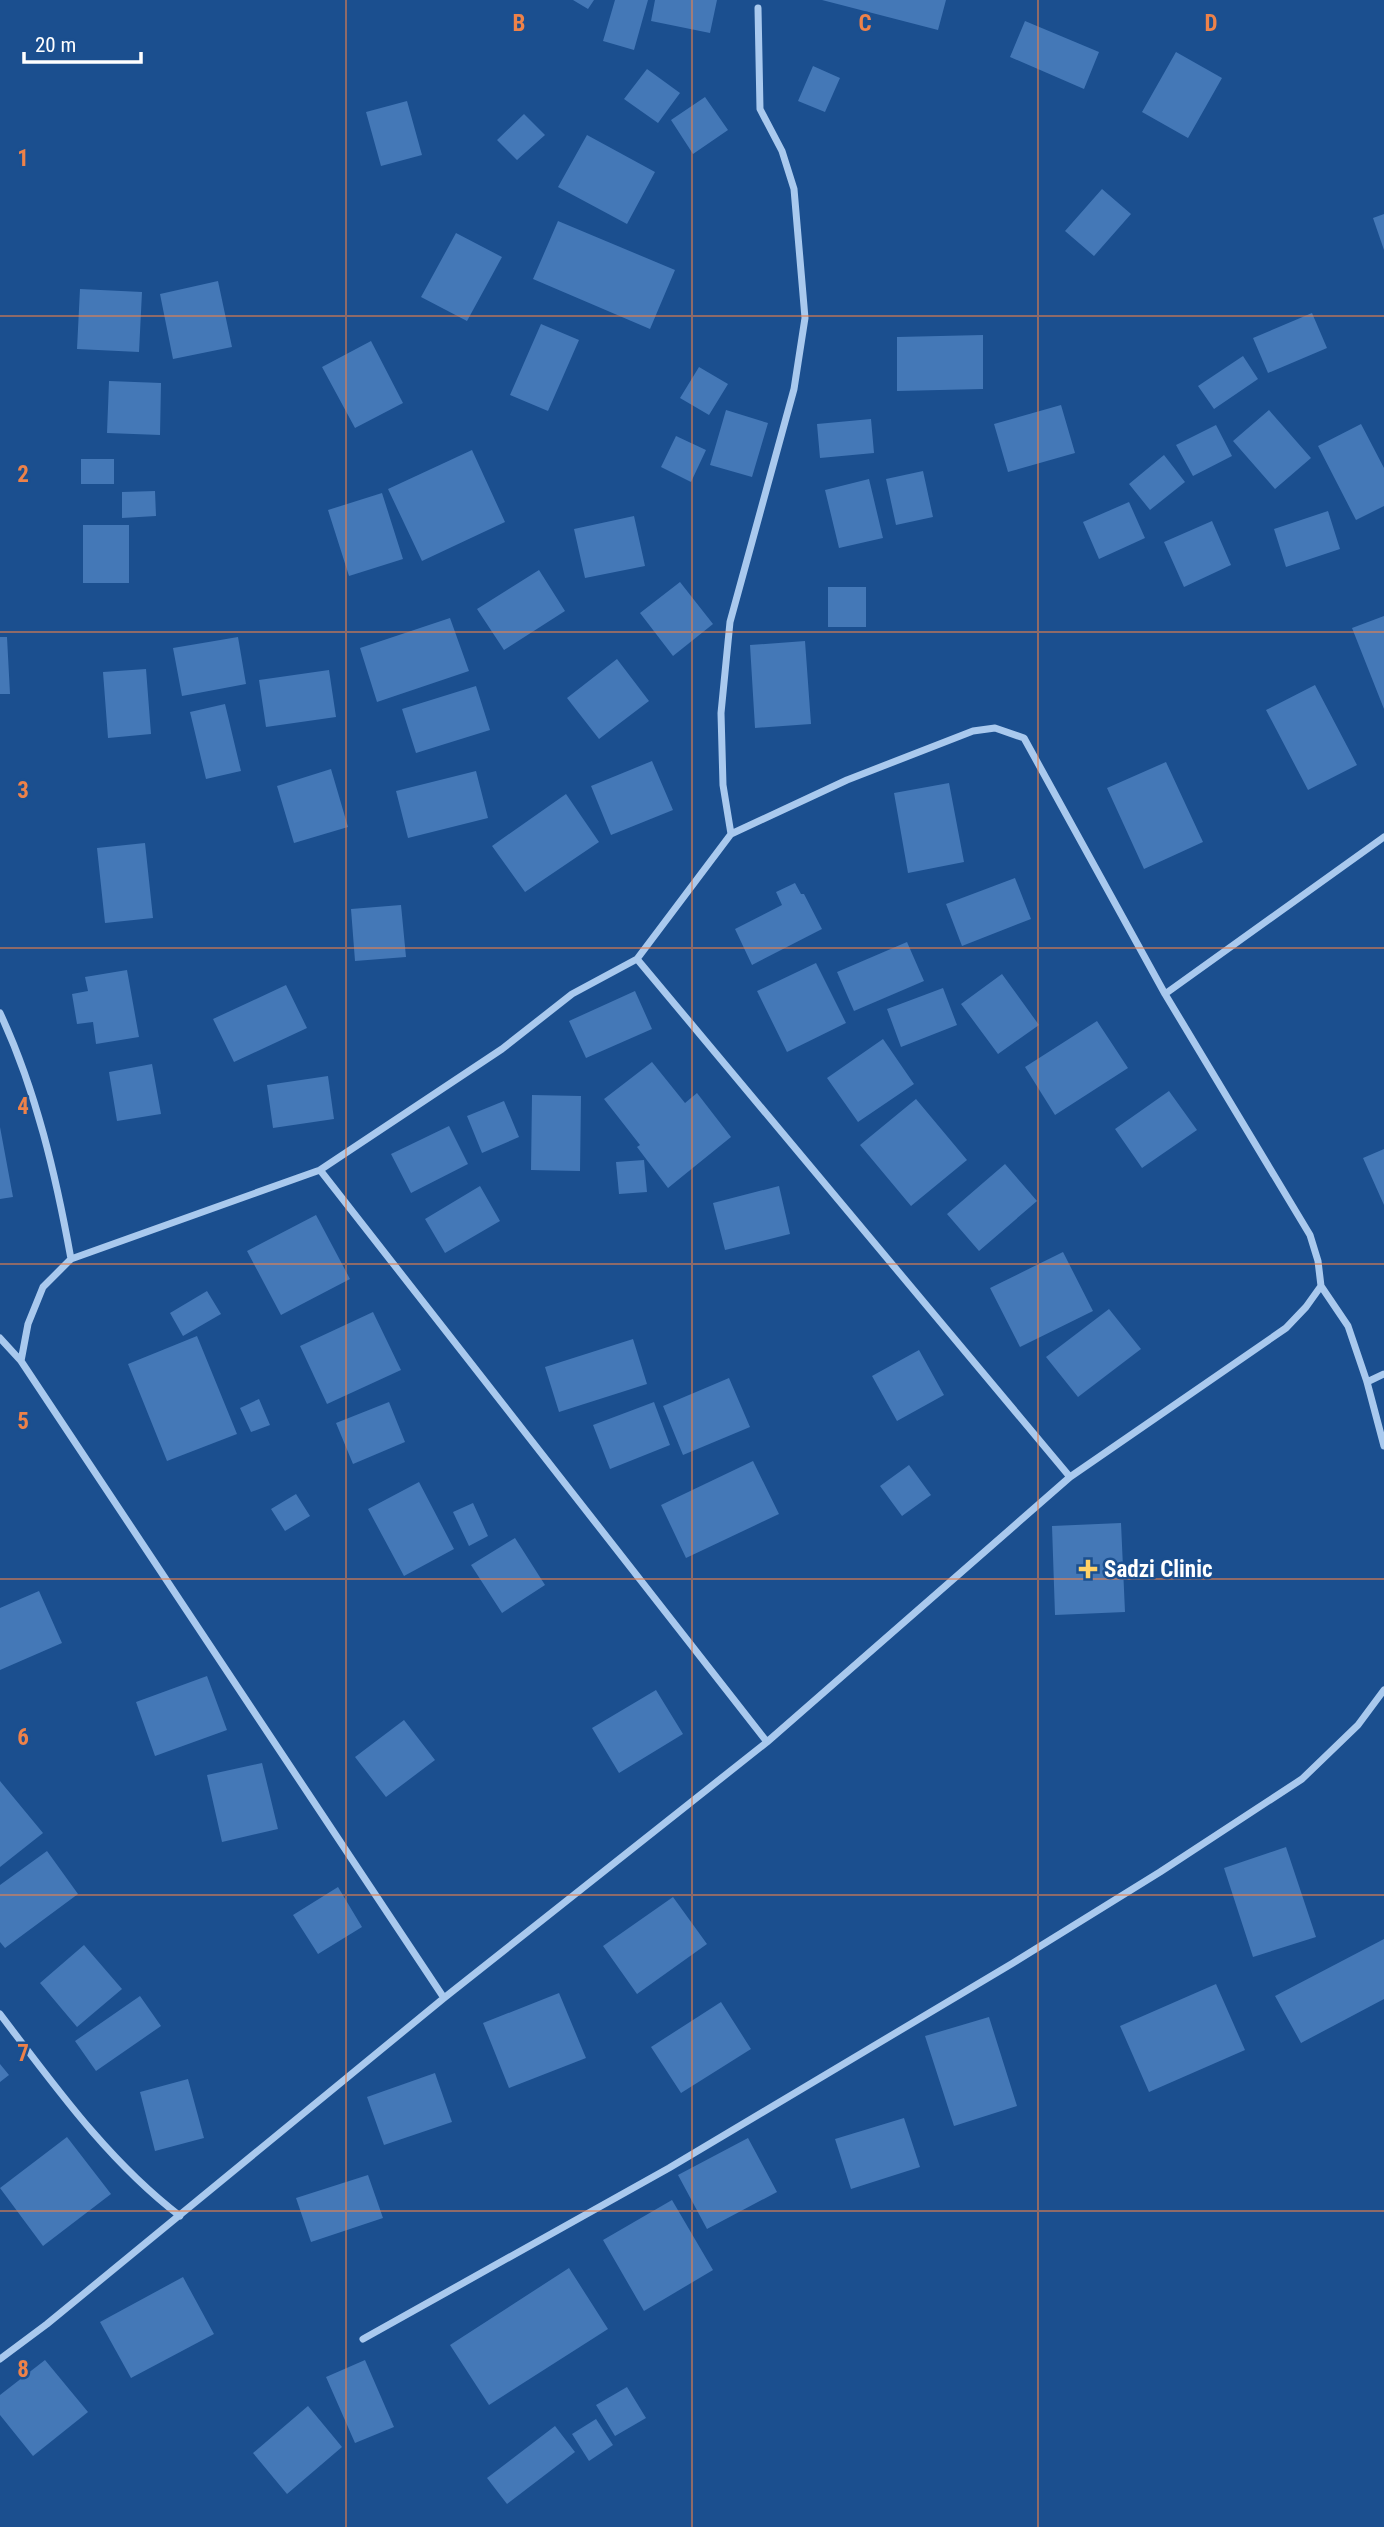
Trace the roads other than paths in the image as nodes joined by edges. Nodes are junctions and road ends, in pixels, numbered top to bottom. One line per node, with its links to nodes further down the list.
1 (758, 8): 2 (street)
2 (731, 834): 4 (street); 5 (street)
3 (1384, 837): 5 (street)
4 (637, 959): 7 (street); 15 (street)
5 (1165, 994): 9 (street)
6 (0, 1013): 8 (street)
7 (320, 1170): 8 (street); 17 (street)
8 (71, 1259): 11 (street)
9 (1321, 1286): 13 (street); 15 (street)
10 (0, 1338): 11 (street)
11 (21, 1362): 18 (street)
12 (1384, 1374): 13 (street)
13 (1367, 1382): 14 (street)
14 (1384, 1446)
15 (1070, 1477): 17 (street)
16 (1384, 1690): 21 (street)
17 (767, 1742): 18 (street)
18 (444, 1998): 20 (street)
19 (0, 2014): 20 (street)
20 (180, 2216): 22 (street)
21 (363, 2339)
22 (0, 2359)

